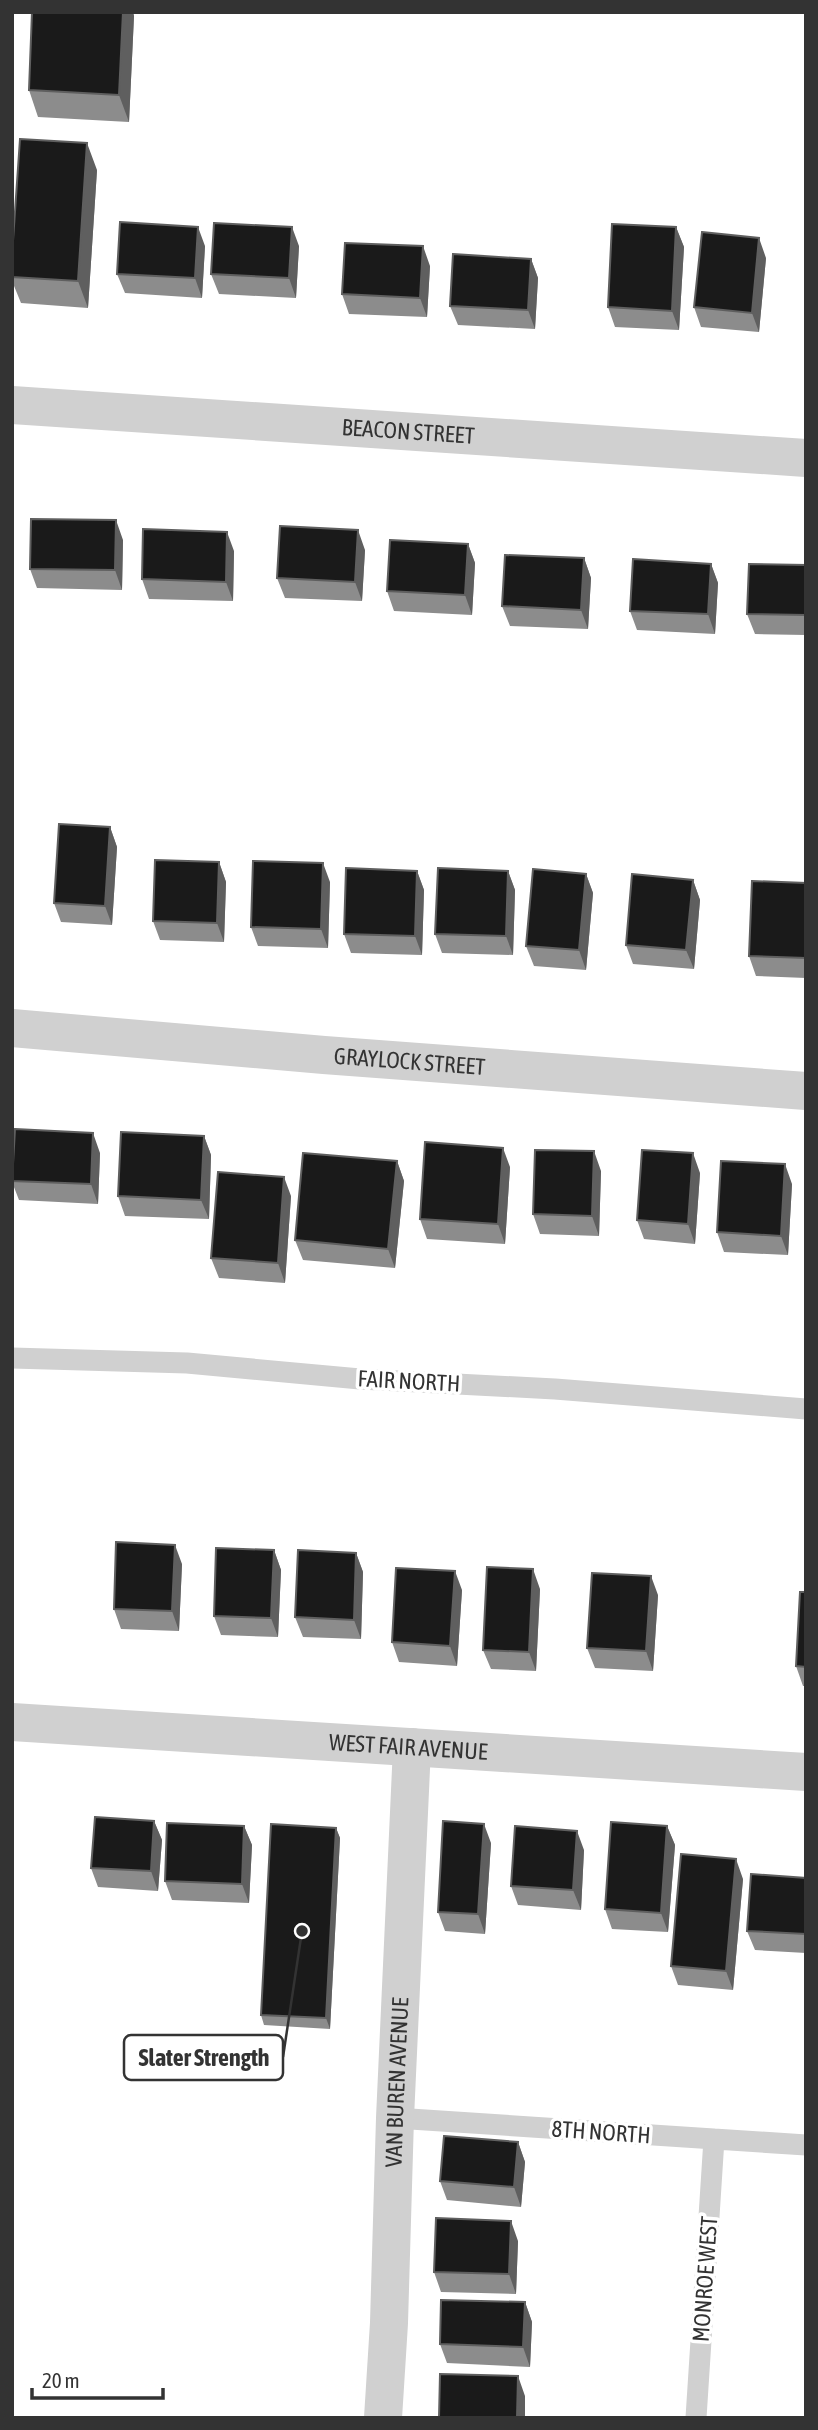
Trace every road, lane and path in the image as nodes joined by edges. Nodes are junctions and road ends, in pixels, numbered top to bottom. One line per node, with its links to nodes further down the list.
1 (12, 405): 2 (street, BEACON STREET)
2 (806, 458)
3 (12, 1028): 4 (street, GRAYLOCK STREET)
4 (806, 1091)
5 (12, 1358): 6 (lane, FAIR NORTH)
6 (806, 1409)
7 (12, 1722): 8 (street, WEST FAIR AVENUE)
8 (412, 1747): 9 (street, WEST FAIR AVENUE); 10 (street, VAN BUREN AVENUE)
9 (806, 1772)
10 (395, 2118): 11 (lane, 8TH NORTH); 13 (street, VAN BUREN AVENUE)
11 (714, 2139): 12 (lane, 8TH NORTH); 14 (lane, MONROE WEST)
12 (806, 2145)
13 (383, 2418)
14 (696, 2418)

